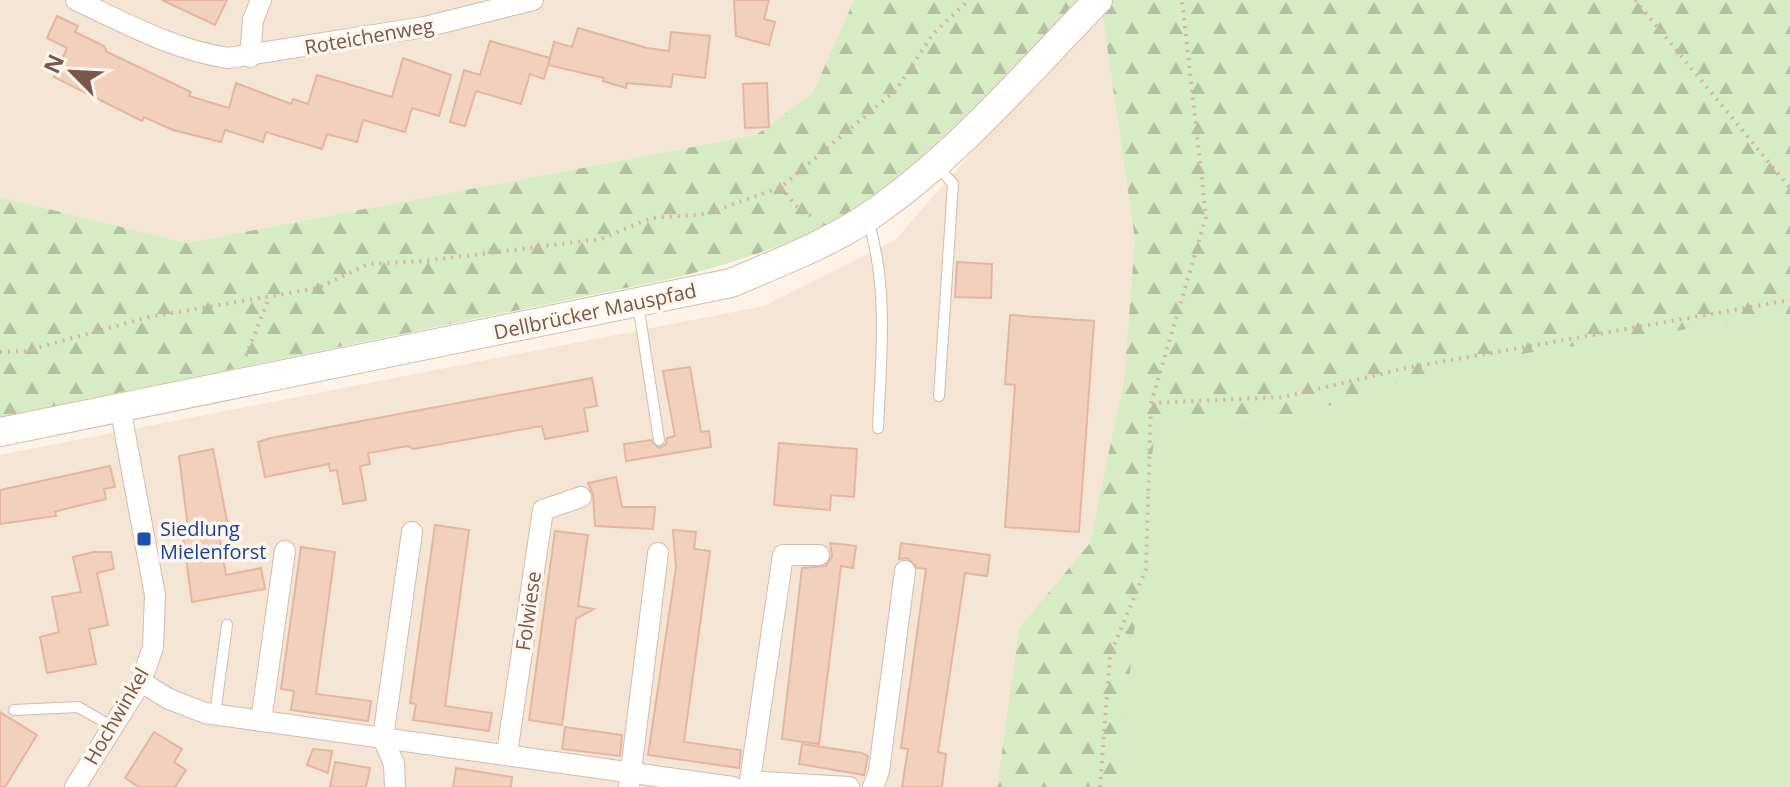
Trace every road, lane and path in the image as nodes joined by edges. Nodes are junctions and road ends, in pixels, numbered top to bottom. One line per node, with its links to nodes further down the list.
1 (76, 0): 8 (street, Roteichenweg)
2 (261, 0): 8 (street)
3 (533, 0): 8 (street, Roteichenweg)
4 (969, 0): 10 (path)
5 (1098, 0): 9 (main road, Dellbrücker Mauspfad)
6 (1182, 0): 20 (path)
7 (1635, 0): 11 (path)
8 (250, 57)
9 (935, 162): 12 (main road, Dellbrücker Mauspfad); 19 (lane)
10 (781, 187): 13 (path); 14 (path)
11 (1790, 188)
12 (867, 217): 13 (main road, Dellbrücker Mauspfad); 22 (lane)
13 (836, 234): 16 (main road, Dellbrücker Mauspfad)
14 (269, 298): 17 (path); 18 (path)
15 (1790, 300): 20 (path)
16 (638, 303): 18 (main road, Dellbrücker Mauspfad); 24 (lane)
17 (0, 352)
18 (234, 386): 21 (main road, Dellbrücker Mauspfad)
19 (939, 396)
20 (1151, 403): 46 (path)
21 (120, 407): 23 (main road, Dellbrücker Mauspfad); 32 (street, Hochwinkel)
22 (878, 428)
23 (0, 432)
24 (659, 440)
25 (581, 497): 38 (street, Folwiese)
26 (412, 532): 37 (street)
27 (285, 551): 35 (street)
28 (658, 553): 39 (street)
29 (819, 555): 43 (street)
30 (905, 571): 45 (street)
31 (227, 625): 34 (lane)
32 (141, 682): 34 (street); 36 (street, Hochwinkel)
33 (14, 710): 36 (lane)
34 (215, 714): 35 (street)
35 (261, 721): 37 (street)
36 (113, 727): 40 (street, Hochwinkel)
37 (383, 738): 38 (street); 41 (street)
38 (507, 753): 39 (street)
39 (629, 779): 42 (street)
40 (75, 787)
41 (395, 787)
42 (733, 787)
43 (751, 787): 44 (street)
44 (849, 787)
45 (873, 787)
46 (1100, 787)

